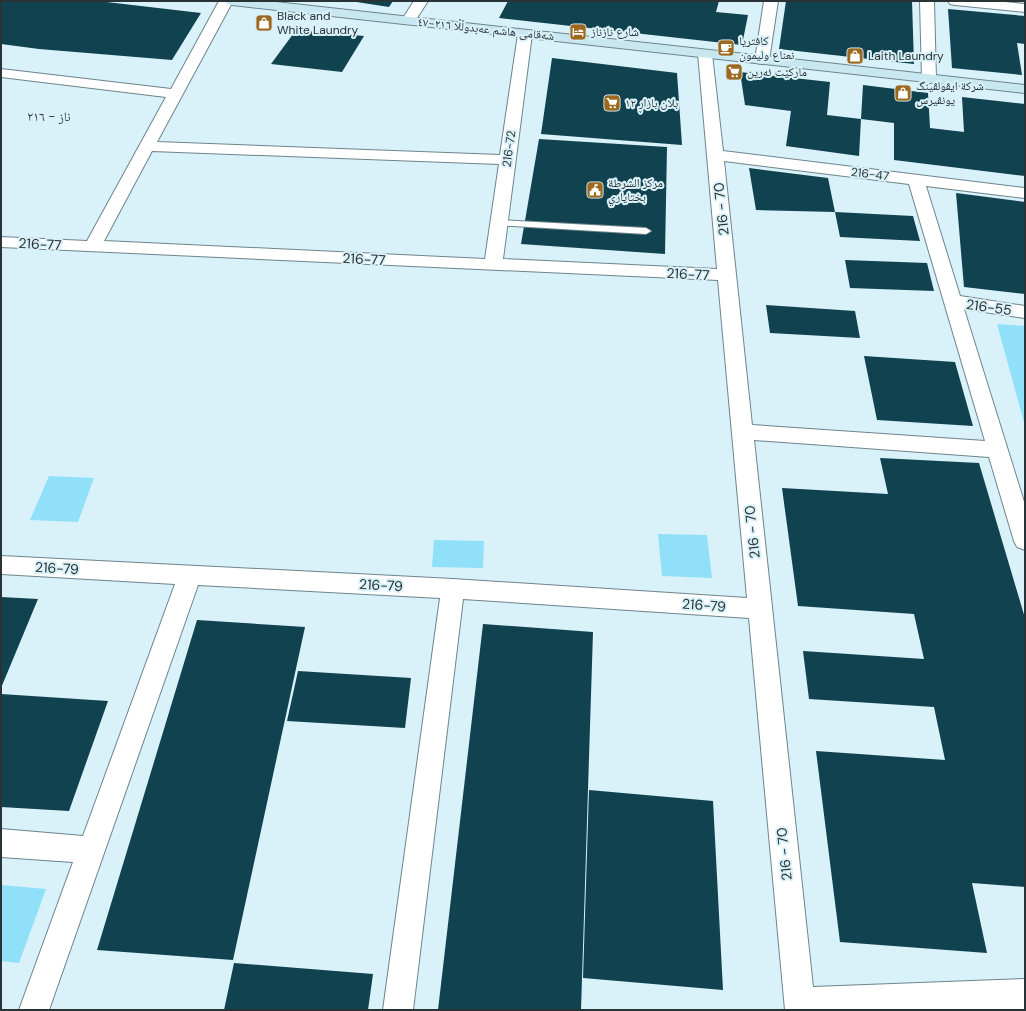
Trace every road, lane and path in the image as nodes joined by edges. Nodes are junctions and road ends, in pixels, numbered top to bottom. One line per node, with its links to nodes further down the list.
1 (226, 1): 16 (street)
2 (232, 1): 7 (street, شەقامی هاشم عەبدوڵڵا ٢١٦-٤٧)
3 (421, 1): 9 (street)
4 (771, 1): 12 (street)
5 (927, 1): 14 (street)
6 (956, 1): 8 (street)
7 (250, 2): 9 (street, شەقامی هاشم عەبدوڵڵا ٢١٦-٤٧)
8 (1025, 8)
9 (408, 20): 10 (street, شەقامی هاشم عەبدوڵڵا ٢١٦-٤٧)
10 (525, 34): 11 (street, شەقامی هاشم عەبدوڵڵا ٢١٦-٤٧); 19 (street, 216-72)
11 (705, 54): 12 (street, شەقامی هاشم عەبدوڵڵا ٢١٦-٤٧); 18 (street, 216 - 70)
12 (762, 60): 14 (street, شەقامی هاشم عەبدوڵڵا ٢١٦-٤٧)
13 (1, 73): 16 (street)
14 (930, 79): 15 (street, شەقامی هاشم عەبدوڵڵا ٢١٦-٤٧)
15 (1025, 89)
16 (175, 94): 17 (street)
17 (147, 146): 19 (street); 25 (street)
18 (715, 155): 20 (street, 216-47); 27 (street, 216 - 70)
19 (507, 160): 22 (street, 216-72)
20 (916, 180): 21 (street, 216-47); 28 (street)
21 (1025, 194)
22 (499, 223): 23 (lane); 26 (street, 216-72)
23 (646, 231)
24 (1, 242): 25 (street, 216-77)
25 (93, 246): 26 (street, 216-77)
26 (493, 264): 27 (street, 216-77)
27 (727, 275): 30 (street, 216 - 70)
28 (952, 301): 29 (street, 216-55); 31 (street)
29 (1025, 312)
30 (742, 432): 31 (street); 36 (street, 216 - 70)
31 (997, 450): 32 (street)
32 (1025, 541)
33 (1, 565): 34 (street, 216-79)
34 (190, 575): 35 (street, 216-79); 38 (street)
35 (454, 589): 36 (street, 216-79); 42 (street)
36 (760, 609): 40 (street, 216 - 70)
37 (1, 843): 38 (street)
38 (92, 850): 41 (street)
39 (1025, 994): 40 (street)
40 (799, 1007)
41 (34, 1010)
42 (398, 1010)

